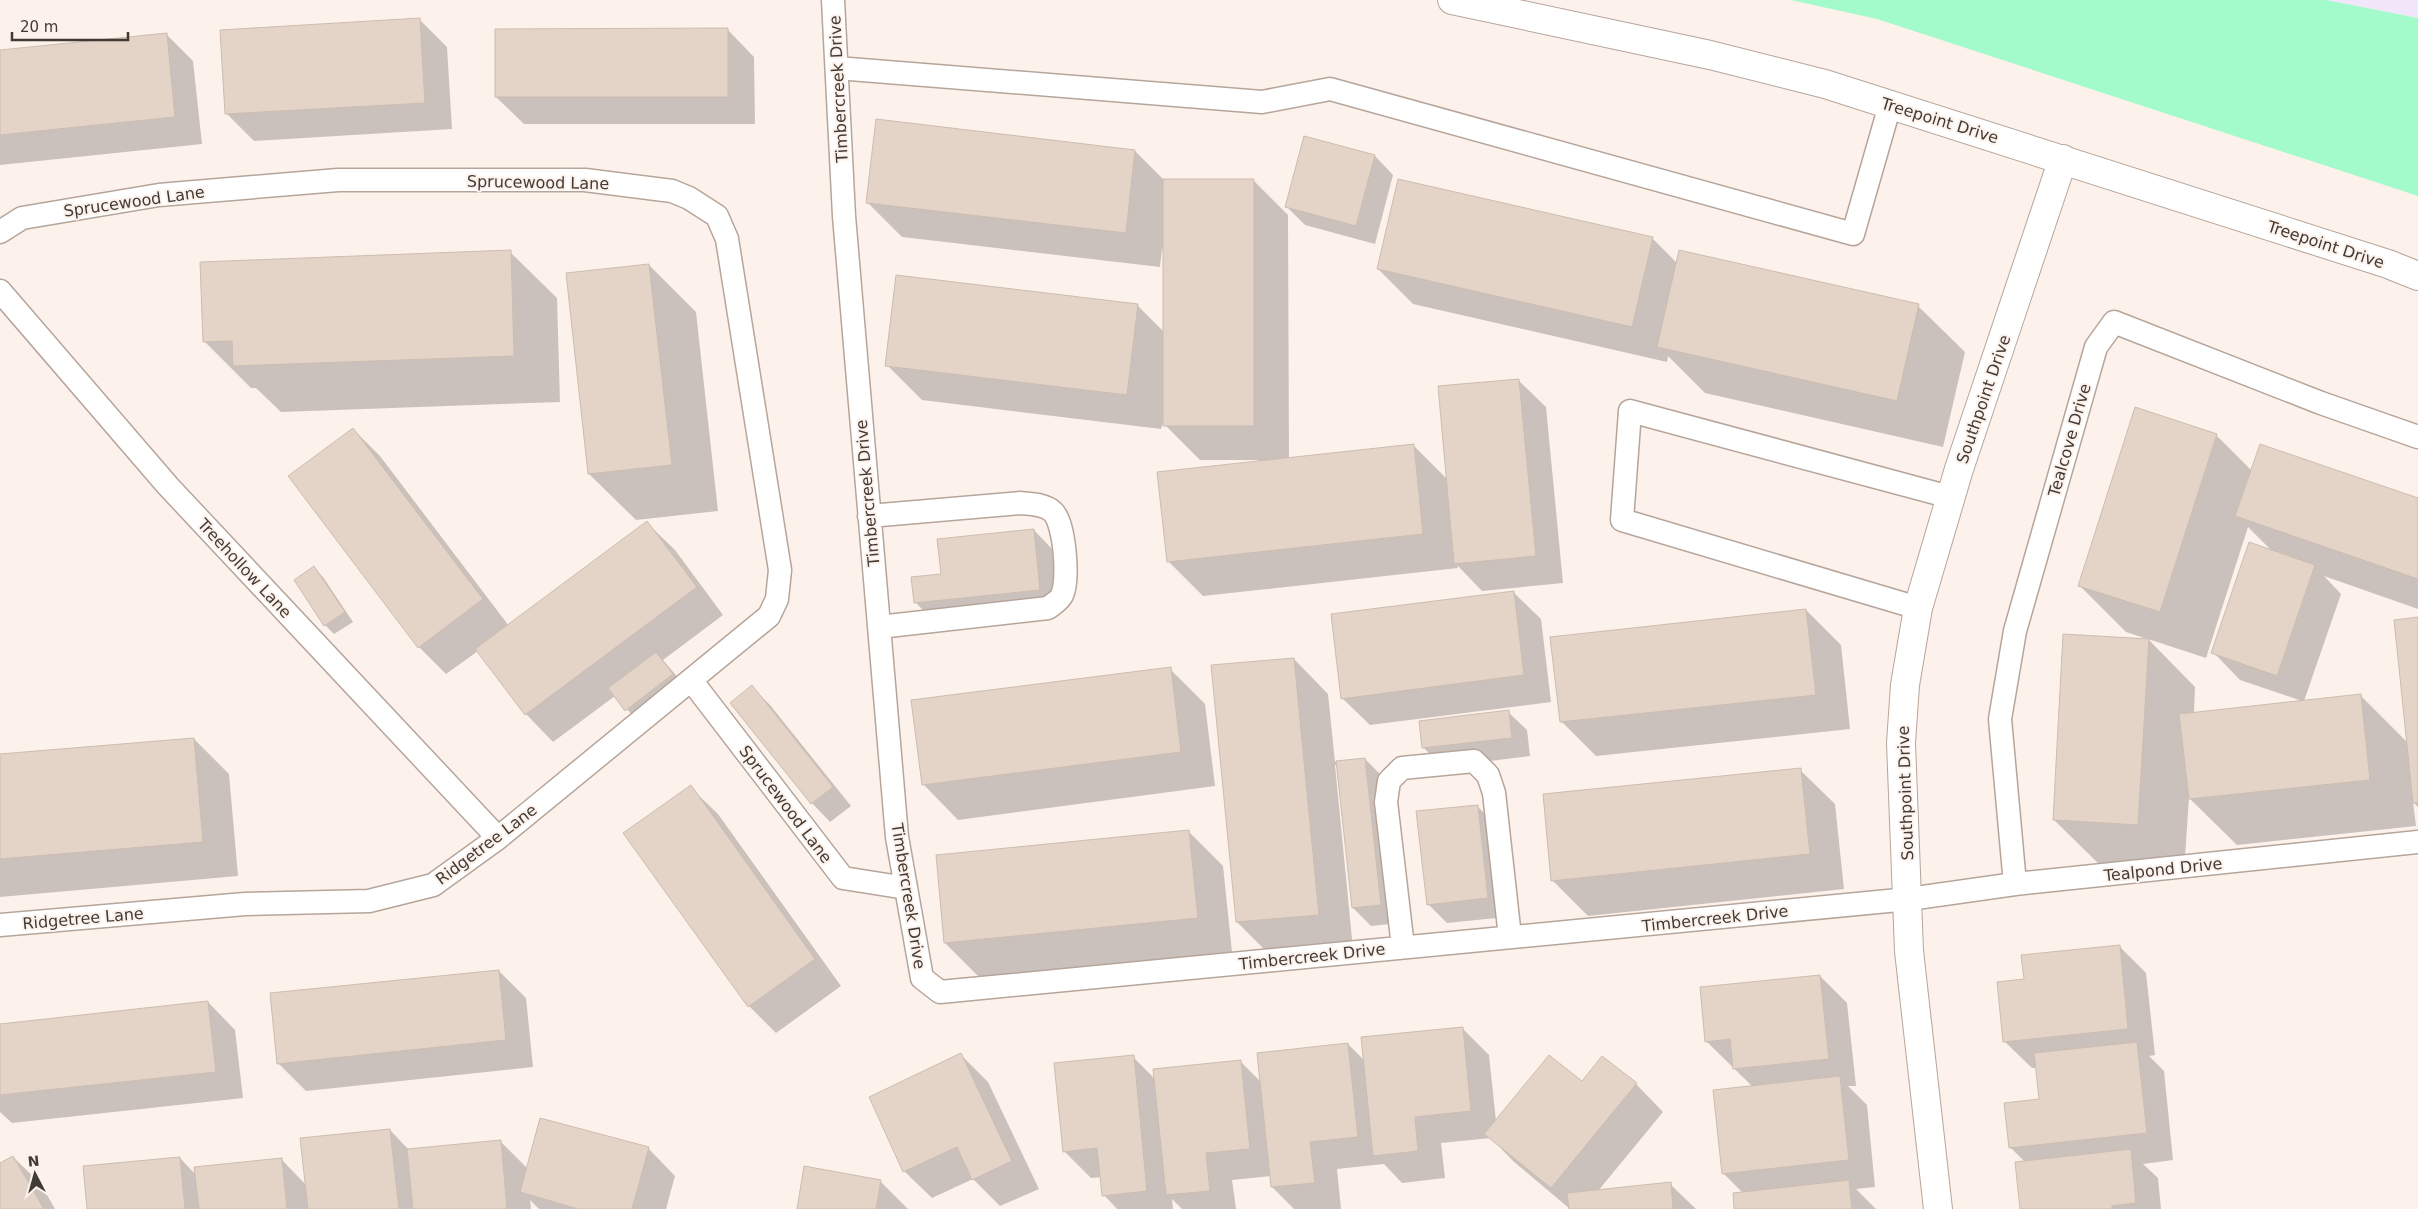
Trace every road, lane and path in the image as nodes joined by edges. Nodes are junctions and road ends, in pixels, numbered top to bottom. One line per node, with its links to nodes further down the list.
1 (833, 0): 3 (lane, Timbercreek Drive)
2 (1452, 0): 4 (street, Treepoint Drive)
3 (836, 68): 4 (lane); 11 (lane, Timbercreek Drive)
4 (1890, 105): 5 (street, Treepoint Drive)
5 (2063, 159): 7 (street, Treepoint Drive); 10 (street, Southpoint Drive)
6 (0, 232): 12 (lane, Sprucewood Lane)
7 (2418, 276)
8 (0, 291): 16 (lane, Treehollow Lane)
9 (2418, 437): 18 (lane, Tealcove Drive)
10 (1950, 497): 13 (street, Southpoint Drive); 13 (lane)
11 (869, 516): 14 (lane, Timbercreek Drive); 14 (lane)
12 (777, 599): 15 (lane, Ridgetree Lane)
13 (1918, 608): 20 (street, Southpoint Drive)
14 (879, 628): 19 (lane, Timbercreek Drive)
15 (691, 680): 16 (lane, Ridgetree Lane); 19 (lane, Sprucewood Lane)
16 (498, 838): 21 (lane, Ridgetree Lane)
17 (2418, 842): 18 (lane, Tealpond Drive)
18 (2015, 884): 20 (lane, Tealpond Drive)
19 (906, 888): 23 (lane, Timbercreek Drive)
20 (1909, 899): 22 (lane, Timbercreek Drive); 24 (street, Southpoint Drive)
21 (0, 926)
22 (1510, 938): 23 (lane, Timbercreek Drive); 23 (lane)
23 (1403, 947)
24 (1938, 1209)

